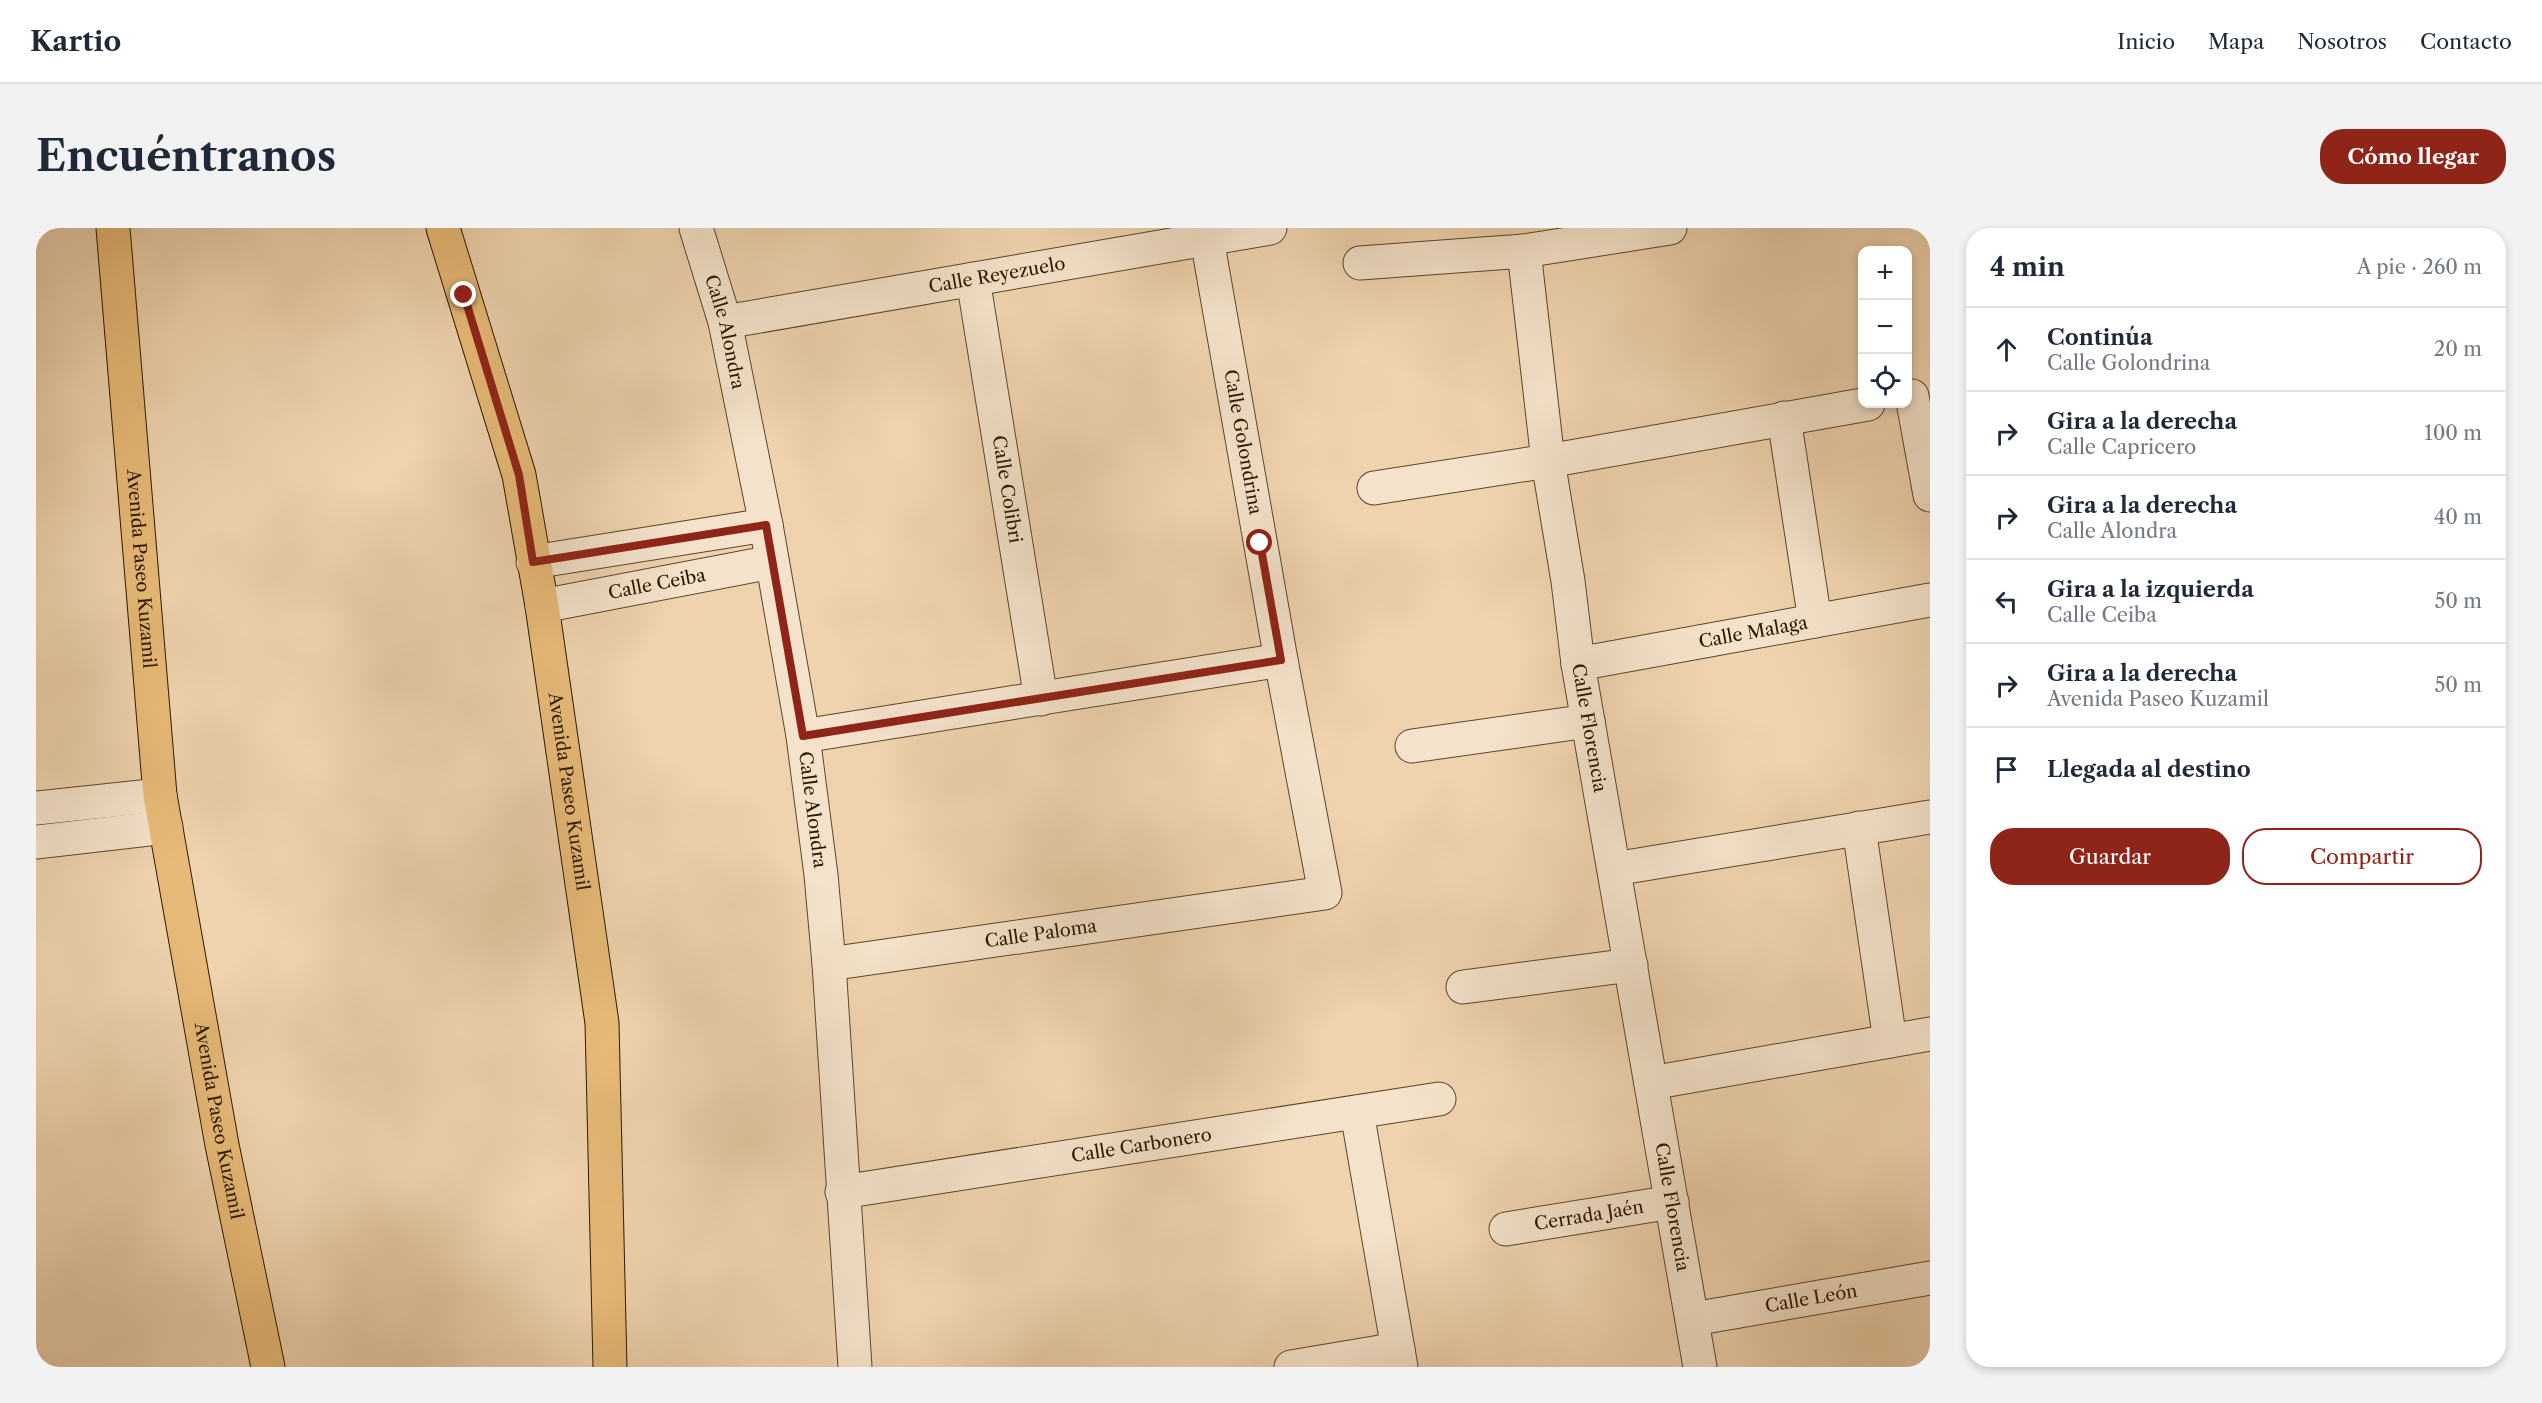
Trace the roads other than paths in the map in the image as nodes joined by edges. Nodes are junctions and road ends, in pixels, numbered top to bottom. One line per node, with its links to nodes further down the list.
1 (113, 228): 29 (main road, Avenida Paseo Kuzamil)
2 (443, 228): 18 (main road, Avenida Paseo Kuzamil)
3 (696, 228): 10 (street, Calle Alondra)
4 (1270, 228): 6 (street, Calle Reyezuelo)
5 (1670, 228): 7 (street)
6 (1207, 239): 9 (street, Calle Reyezuelo); 23 (street, Calle Golondrina)
7 (1524, 250): 8 (street); 14 (street, Calle Florencia)
8 (1360, 263)
9 (973, 279): 10 (street, Calle Reyezuelo); 25 (street, Calle Colibri)
10 (724, 322): 17 (street, Calle Alondra)
11 (1916, 395): 16 (street)
12 (1858, 406): 13 (street)
13 (1784, 418): 14 (street); 22 (street)
14 (1548, 460): 15 (street); 24 (street, Calle Florencia)
15 (1374, 488)
16 (1930, 495)
17 (766, 525): 18 (street); 19 (street, Calle Alondra)
18 (533, 562): 21 (main road, Avenida Paseo Kuzamil)
19 (772, 562): 21 (street, Calle Ceiba); 27 (street, Calle Alondra)
20 (1930, 600): 22 (street, Calle Malaga)
21 (542, 606): 52 (main road, Avenida Paseo Kuzamil)
22 (1815, 621): 24 (street, Calle Malaga)
23 (1281, 660): 25 (street); 36 (street, Calle Golondrina)
24 (1578, 664): 26 (street, Calle Florencia)
25 (1041, 699): 27 (street)
26 (1588, 721): 28 (street); 35 (street, Calle Florencia)
27 (803, 736): 37 (street, Calle Alondra)
28 (1412, 746)
29 (160, 795): 30 (street); 32 (main road, Avenida Paseo Kuzamil)
30 (36, 808)
31 (1930, 817): 33 (street)
32 (166, 827): 34 (street); 51 (main road, Avenida Paseo Kuzamil)
33 (1859, 828): 35 (street); 41 (street)
34 (36, 842)
35 (1614, 869): 38 (street, Calle Florencia)
36 (1325, 893): 37 (street, Calle Paloma)
37 (829, 964): 45 (street, Calle Alondra)
38 (1630, 965): 39 (street); 42 (street, Calle Florencia)
39 (1463, 987)
40 (1930, 1034): 41 (street)
41 (1890, 1041): 42 (street)
42 (1651, 1083): 46 (street, Calle Florencia)
43 (1439, 1099): 44 (street, Calle Carbonero)
44 (1357, 1112): 45 (street, Calle Carbonero); 50 (street)
45 (842, 1192): 53 (street, Calle Alondra)
46 (1672, 1202): 47 (street, Cerrada Jaén); 49 (street, Calle Florencia)
47 (1506, 1229)
48 (1930, 1278): 49 (street, Calle León)
49 (1693, 1319): 55 (street, Calle Florencia)
50 (1400, 1358): 54 (street)
51 (268, 1367)
52 (610, 1367)
53 (855, 1367)
54 (1291, 1367)
55 (1700, 1367)

